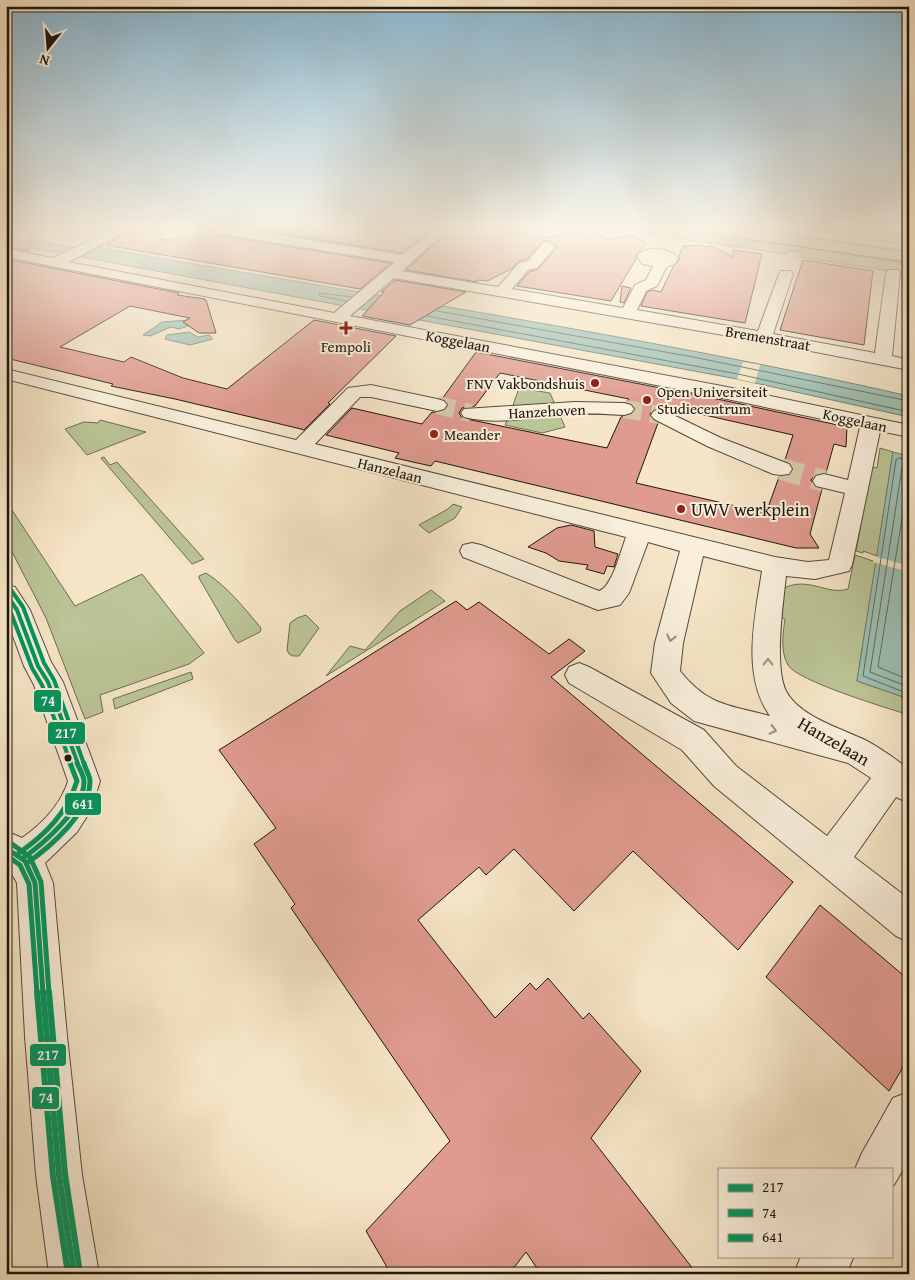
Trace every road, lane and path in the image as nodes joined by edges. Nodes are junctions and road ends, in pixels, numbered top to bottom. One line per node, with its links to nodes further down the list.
1 (640, 288): 10 (street)
2 (204, 289): 9 (street, Koggelaan)
3 (373, 289): 9 (street)
4 (483, 289): 8 (street, Bremenstraat)
5 (505, 289): 8 (street)
6 (781, 289): 11 (street)
7 (891, 289): 12 (street)
8 (502, 292): 10 (street, Bremenstraat)
9 (344, 313): 19 (street, Koggelaan)
10 (628, 313): 11 (street, Bremenstraat)
11 (764, 337): 12 (street, Bremenstraat)
12 (883, 360): 13 (street, Bremenstraat)
13 (909, 365)
14 (11, 379): 21 (street, Hanzelaan)
15 (437, 405): 21 (street)
16 (624, 409): 17 (street, Hanzehoven)
17 (470, 413)
18 (661, 415): 22 (street)
19 (872, 424): 20 (street, Koggelaan); 24 (street, Hanzelaan)
20 (909, 431)
21 (300, 448): 25 (street, Hanzelaan)
22 (781, 469)
23 (824, 481): 24 (street)
24 (858, 490): 28 (street, Hanzelaan)
25 (640, 532): 26 (street, Hanzelaan); 27 (street)
26 (694, 545): 28 (street, Hanzelaan); 31 (street, one-way to 31)
27 (472, 552)
28 (775, 566): 32 (street, Hanzelaan, one-way to 28)
29 (6, 594): 34 (street)
30 (579, 675): 31 (street)
31 (699, 726): 32 (street, one-way to 32); 35 (street)
32 (856, 751): 33 (street, Hanzelaan)
33 (900, 782): 35 (street)
34 (15, 853): 40 (street)
35 (830, 860): 36 (street)
36 (909, 923)
37 (909, 1114): 38 (street)
38 (879, 1168)
39 (828, 1258): 41 (street)
40 (72, 1261)
41 (820, 1274)

